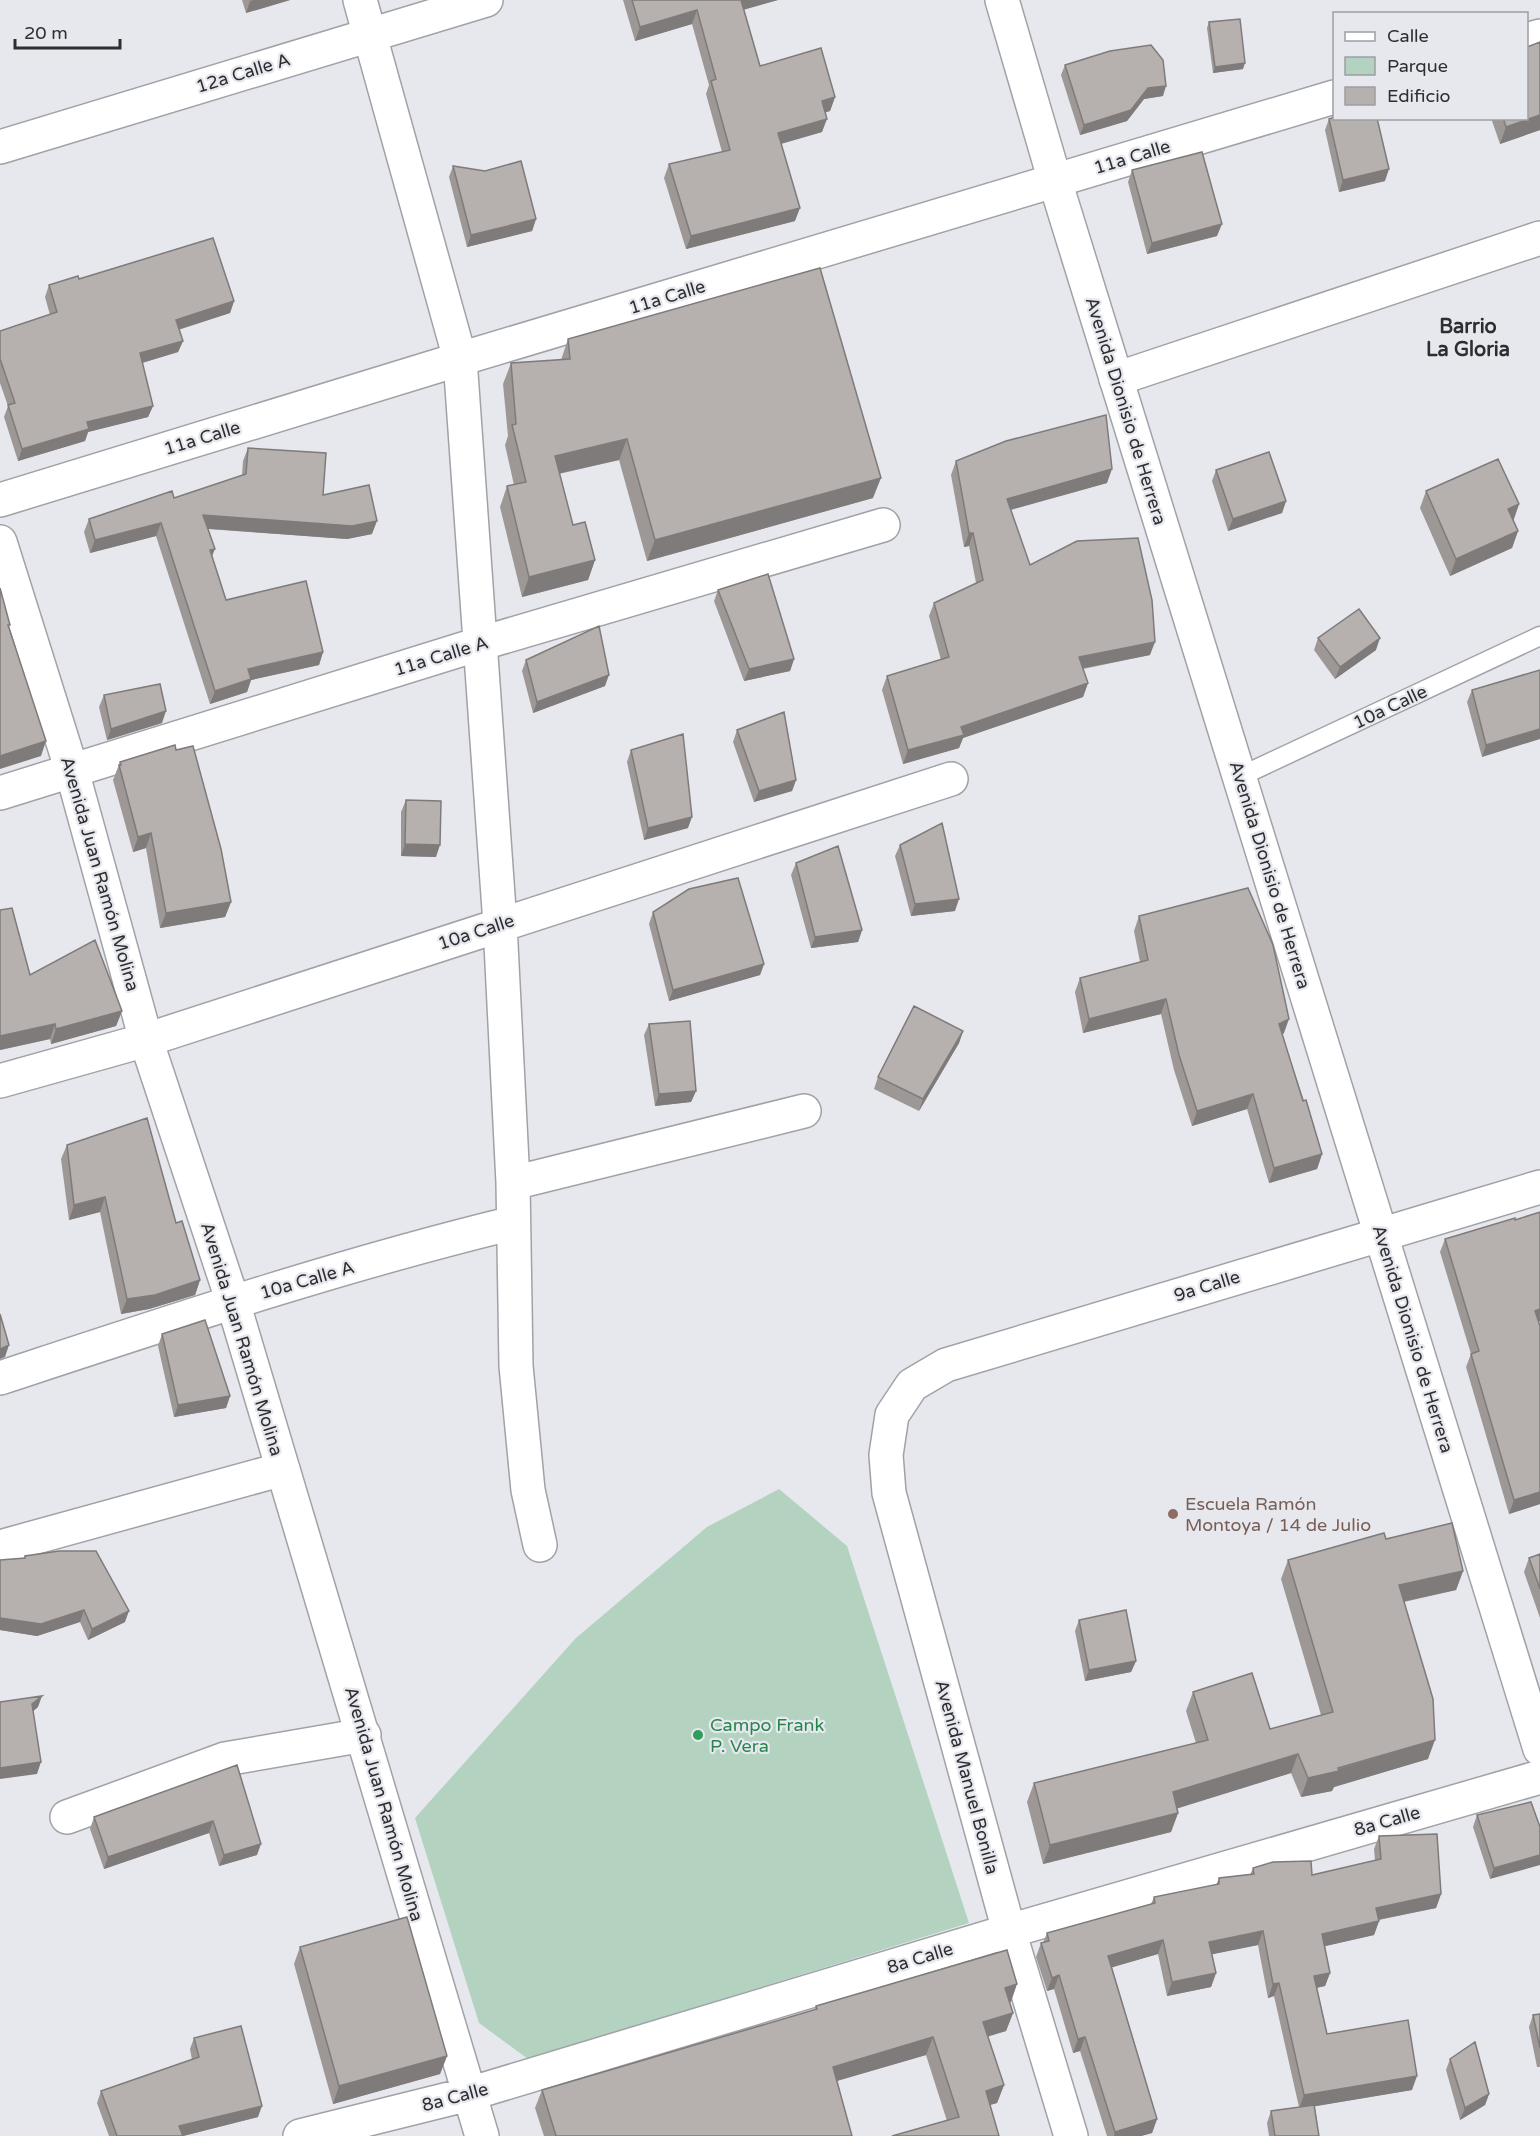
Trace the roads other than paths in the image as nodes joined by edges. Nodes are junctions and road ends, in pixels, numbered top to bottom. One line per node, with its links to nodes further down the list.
1 (360, 0): 4 (street)
2 (486, 0): 4 (street, 12a Calle A)
3 (1002, 0): 7 (street, Avenida Dionisio de Herrera)
4 (370, 35): 6 (street, 12a Calle A); 9 (street)
5 (1333, 98): 7 (street, 11a Calle)
6 (0, 147)
7 (1055, 181): 9 (street, 11a Calle); 10 (street, Avenida Dionisio de Herrera)
8 (1540, 238): 10 (street)
9 (460, 359): 11 (street, 11a Calle); 15 (street)
10 (1116, 379): 17 (street, Avenida Dionisio de Herrera)
11 (0, 500)
12 (883, 525): 15 (street, 11a Calle A)
13 (0, 542): 16 (street, Avenida Juan Ramón Molina)
14 (1540, 636): 17 (lane, 10a Calle)
15 (479, 644): 16 (street, 11a Calle A); 20 (street)
16 (72, 771): 19 (street, 11a Calle A); 21 (street, Avenida Juan Ramón Molina)
17 (1239, 777): 27 (street, Avenida Dionisio de Herrera)
18 (951, 778): 20 (street, 10a Calle)
19 (0, 793)
20 (500, 924): 21 (street, 10a Calle); 24 (street)
21 (146, 1040): 22 (street, 10a Calle); 28 (street, Avenida Juan Ramón Molina)
22 (0, 1081)
23 (804, 1111): 24 (street)
24 (513, 1183): 26 (street)
25 (1540, 1187): 27 (street, 9a Calle)
26 (513, 1223): 28 (street, 10a Calle A); 32 (street)
27 (1381, 1233): 30 (street, 9a Calle); 35 (street, Avenida Dionisio de Herrera)
28 (233, 1302): 29 (street, 10a Calle A); 31 (street, Avenida Juan Ramón Molina)
29 (0, 1378)
30 (892, 1414): 38 (street, Avenida Manuel Bonilla)
31 (283, 1469): 33 (street); 34 (street, Avenida Juan Ramón Molina)
32 (540, 1545)
33 (0, 1547)
34 (364, 1735): 37 (street); 39 (street, Avenida Juan Ramón Molina)
35 (1540, 1749)
36 (1540, 1777): 38 (street, 8a Calle)
37 (67, 1817)
38 (1009, 1932): 39 (street, 8a Calle); 42 (street, Avenida Manuel Bonilla)
39 (469, 2094): 40 (street, 8a Calle); 41 (street, Avenida Juan Ramón Molina)
40 (300, 2136)
41 (483, 2136)
42 (1071, 2136)

